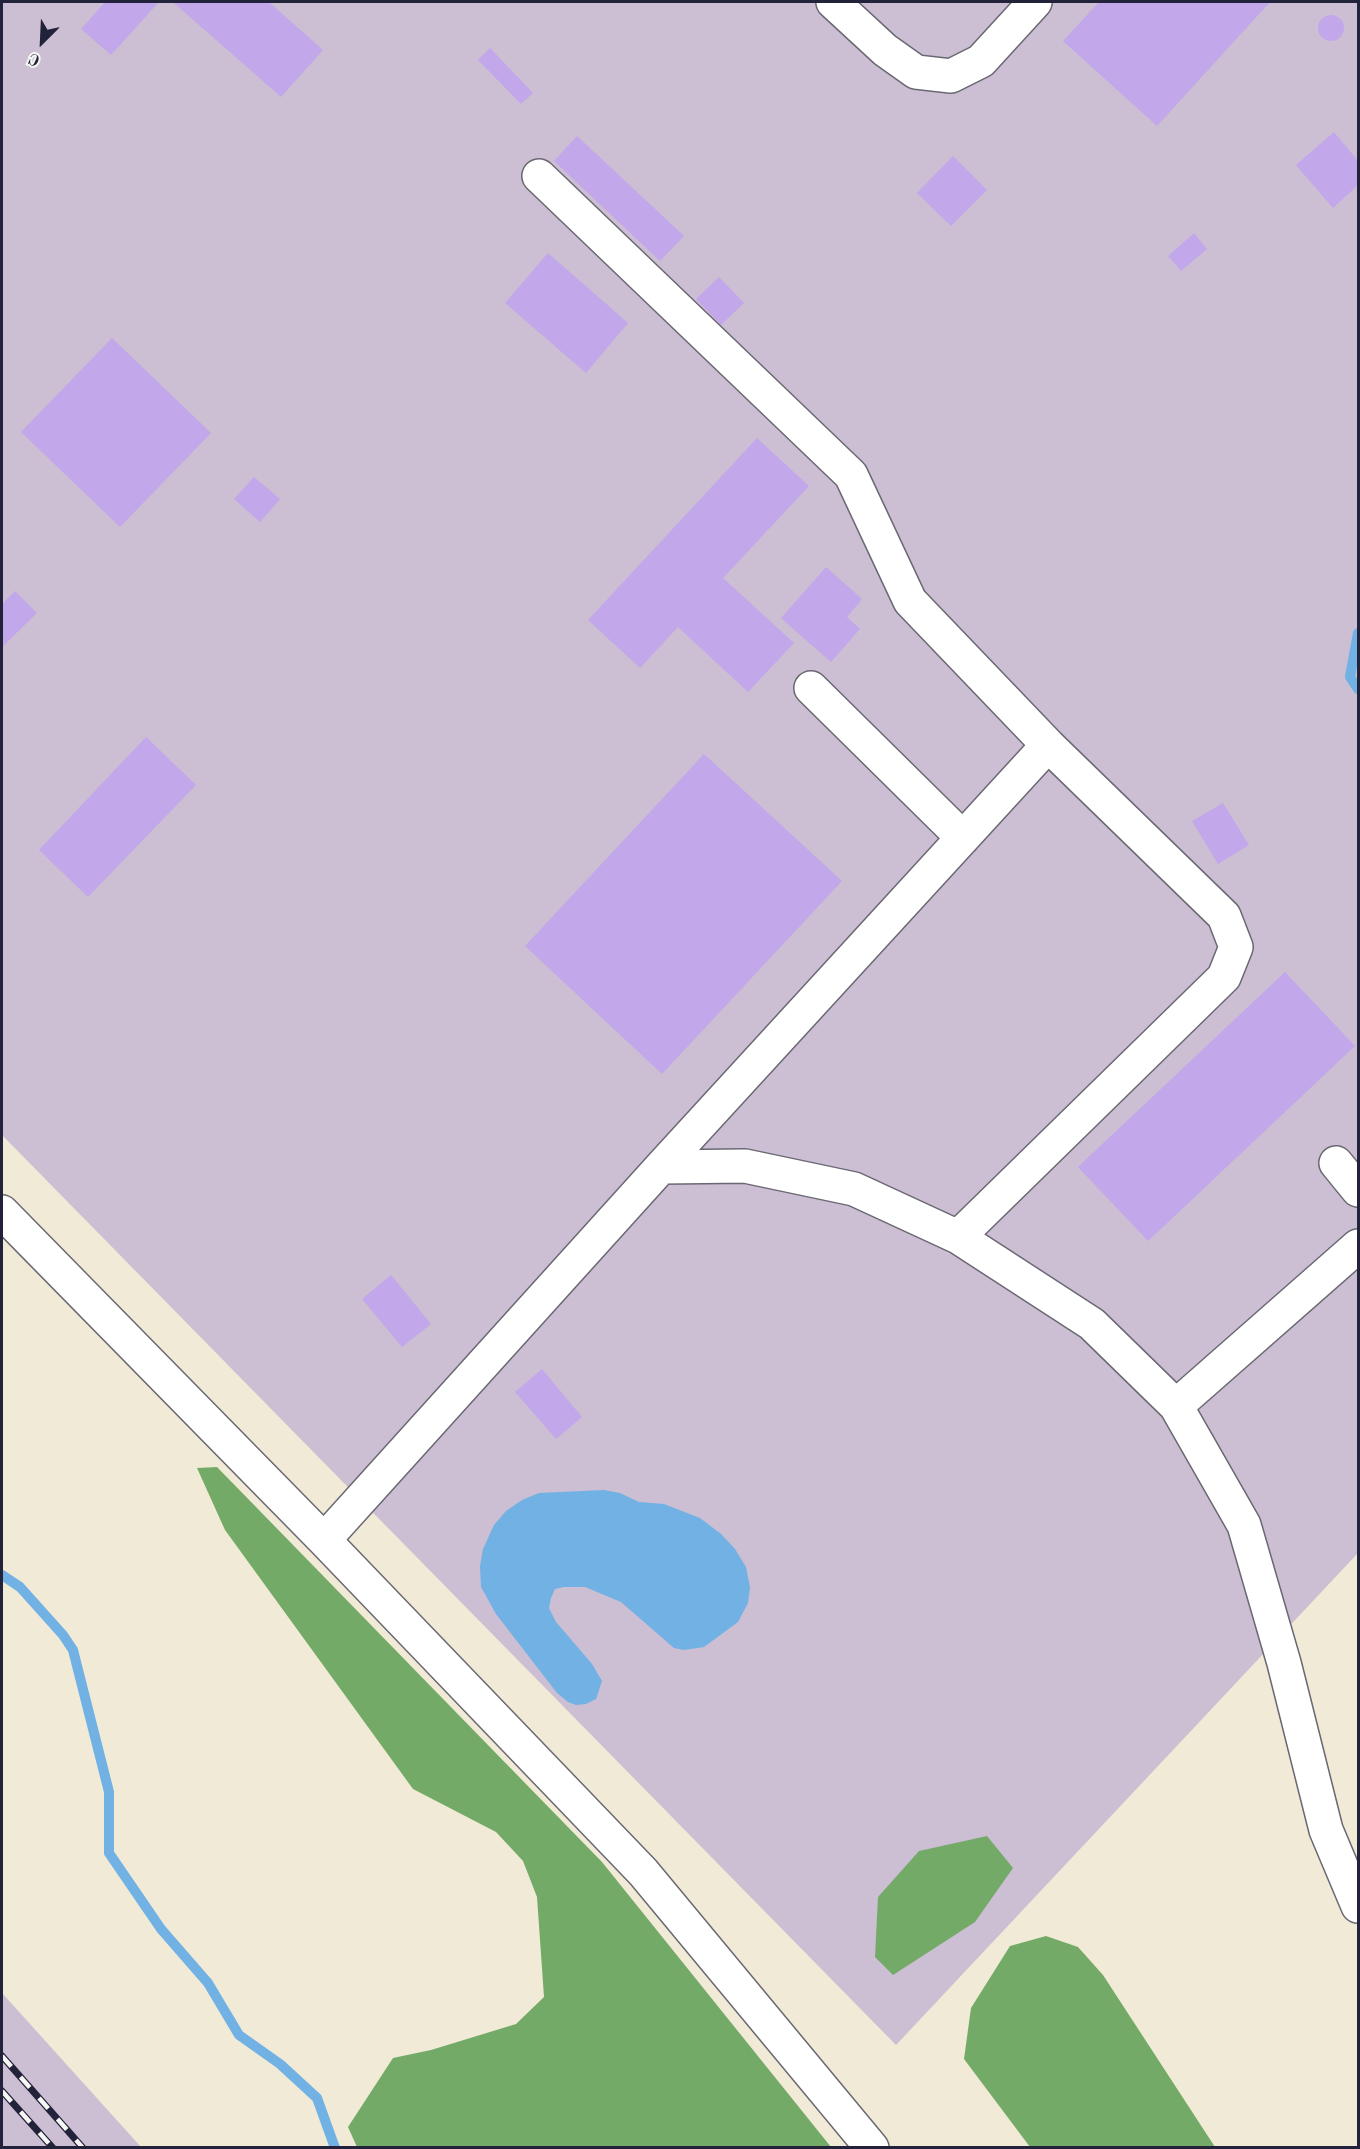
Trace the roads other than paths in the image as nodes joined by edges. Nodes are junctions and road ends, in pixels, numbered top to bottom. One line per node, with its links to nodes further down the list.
1 (833, 2): 2 (street)
2 (1035, 2)
3 (539, 176): 5 (street)
4 (811, 688): 6 (street)
5 (1048, 745): 6 (street); 11 (street)
6 (963, 838): 8 (street)
7 (1336, 1163): 9 (street)
8 (661, 1167): 11 (street); 14 (street)
9 (1359, 1190)
10 (2, 1212): 14 (street)
11 (958, 1238): 13 (street)
12 (1359, 1246): 13 (street)
13 (1176, 1406): 15 (street)
14 (324, 1540): 16 (street)
15 (1359, 1906)
16 (872, 2148)

